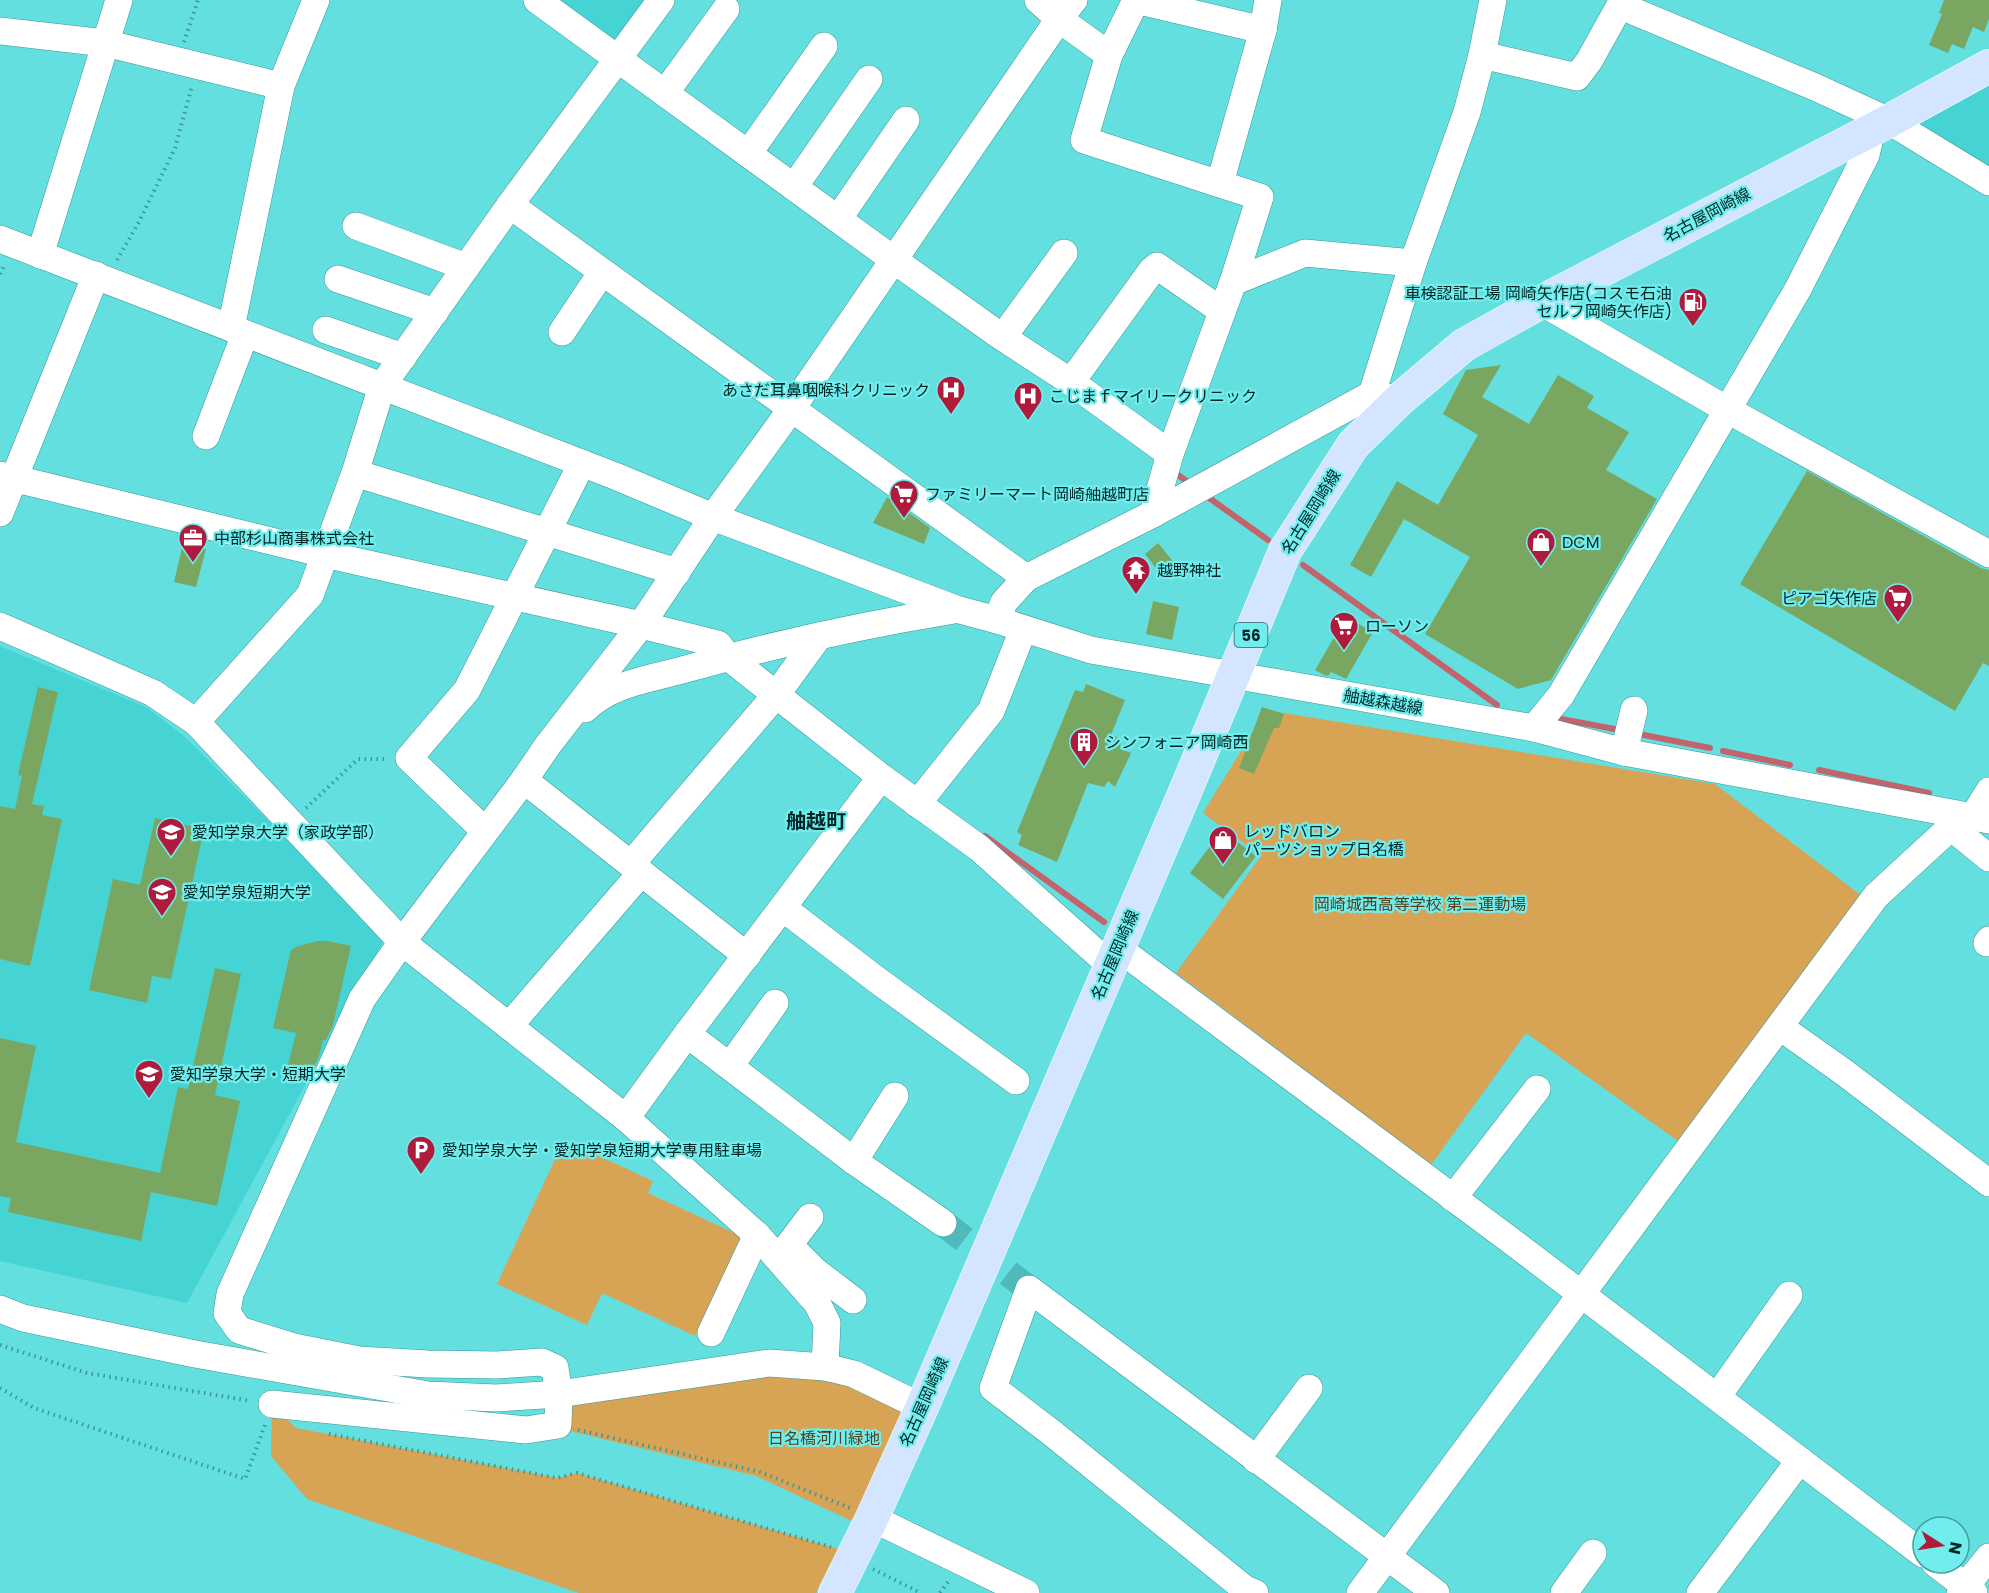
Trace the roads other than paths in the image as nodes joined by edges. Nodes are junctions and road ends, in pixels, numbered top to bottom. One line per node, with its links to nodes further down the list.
1 (119, 0): 13 (street)
2 (316, 0): 20 (street)
3 (537, 0): 17 (street)
4 (661, 0): 17 (street)
5 (1038, 0): 10 (street)
6 (1268, 0): 11 (street)
7 (1486, 2): 16 (street)
8 (1622, 3): 16 (street); 23 (street)
9 (726, 9): 21 (street)
10 (1066, 9): 15 (street); 34 (street)
11 (1263, 30): 15 (street); 26 (street)
12 (0, 31): 13 (street)
13 (105, 43): 20 (street); 33 (street)
14 (824, 46): 24 (street)
15 (1109, 55): 26 (street)
16 (1482, 55): 35 (street)
17 (618, 59): 21 (street); 28 (street)
18 (1989, 66): 23 (main road, 名古屋岡崎線 / 56)
19 (869, 80): 27 (street)
20 (281, 86): 45 (street)
21 (664, 93): 24 (street)
22 (906, 120): 29 (street)
23 (1880, 125): 25 (street); 41 (main road, 名古屋岡崎線 / 56); 53 (street)
24 (748, 154): 27 (street)
25 (1989, 182)
26 (1220, 183): 40 (street)
27 (794, 187): 29 (street)
28 (510, 206): 36 (street); 37 (street)
29 (838, 219): 34 (street)
30 (356, 225): 36 (street)
31 (0, 239): 33 (street, 舳越森越線)
32 (1064, 253): 47 (street)
33 (40, 255): 38 (street, 舳越森越線)
34 (894, 260): 47 (street); 52 (street)
35 (1413, 263): 40 (street); 51 (street)
36 (466, 267): 43 (street)
37 (602, 272): 46 (street); 52 (street)
38 (101, 277): 45 (street, 舳越森越線); 58 (street)
39 (338, 279): 43 (street)
40 (1233, 282): 42 (street)
41 (1541, 302): 51 (main road, 名古屋岡崎線 / 56); 53 (street)
42 (1222, 311): 49 (street); 56 (street)
43 (435, 312): 48 (street)
44 (327, 330): 48 (street)
45 (238, 331): 50 (street, 舳越森越線); 54 (street)
46 (562, 332)
47 (1003, 337): 49 (street)
48 (403, 357): 50 (street)
49 (1071, 382): 56 (street)
50 (382, 386): 55 (street, 舳越森越線); 57 (street)
51 (1385, 397): 59 (street); 76 (main road, 名古屋岡崎線 / 56)
52 (792, 408): 62 (street); 67 (street)
53 (1726, 409): 65 (street); 80 (street)
54 (207, 436)
55 (582, 463): 62 (street, 舳越森越線); 63 (street)
56 (1168, 463): 59 (street); 61 (street)
57 (355, 473): 63 (street); 64 (street)
58 (7, 477): 60 (street); 64 (street)
59 (1201, 488): 61 (street)
60 (0, 513)
61 (1153, 514): 67 (street)
62 (713, 517): 66 (street); 69 (street, 舳越森越線)
63 (548, 532): 66 (street); 68 (street)
64 (324, 554): 68 (street); 79 (street)
65 (1989, 554)
66 (677, 572): 71 (street)
67 (1026, 578): 70 (street)
68 (514, 597): 71 (street); 88 (street)
69 (956, 609): 70 (street, 舳越森越線); 74 (street)
70 (997, 620): 73 (street, 舳越森越線)
71 (641, 625): 75 (street); 81 (street)
72 (0, 626): 79 (street)
73 (1023, 630): 76 (street, 舳越森越線); 86 (street)
74 (819, 636): 75 (street); 77 (street)
75 (728, 657): 77 (street); 81 (street)
76 (1233, 675): 80 (street, 舳越森越線); 94 (main road, 名古屋岡崎線 / 56)
77 (776, 695): 83 (street); 90 (street)
78 (1634, 710): 82 (street)
79 (196, 722): 92 (street)
80 (1534, 728): 82 (street, 舳越森越線)
81 (548, 745): 84 (street)
82 (1624, 752): 87 (street, 舳越森越線)
83 (881, 777): 86 (street); 91 (street)
84 (524, 780): 88 (street); 90 (street)
85 (1989, 791): 87 (street)
86 (917, 804): 94 (street)
87 (1967, 820): 89 (street); 97 (street)
88 (486, 831): 92 (street)
89 (1989, 858)
90 (636, 868): 93 (street); 96 (street)
91 (783, 908): 93 (street); 100 (street)
92 (402, 942): 96 (street); 117 (street)
93 (747, 956): 98 (street)
94 (1114, 956): 106 (street); 120 (main road, 名古屋岡崎線 / 56)
95 (775, 1003): 99 (street)
96 (509, 1026): 103 (street)
97 (1780, 1028): 105 (street); 111 (street)
98 (687, 1034): 99 (street); 103 (street)
99 (730, 1066): 104 (street)
100 (1016, 1081)
101 (1536, 1089): 106 (street)
102 (895, 1096): 104 (street)
103 (626, 1119): 109 (street)
104 (854, 1161): 108 (street)
105 (1989, 1183)
106 (1453, 1198): 111 (street)
107 (810, 1217): 109 (street)
108 (943, 1223)
109 (771, 1242): 112 (street); 114 (street); 115 (street)
110 (1789, 1294): 118 (street)
111 (1581, 1295): 118 (street); 127 (street)
112 (853, 1300)
113 (0, 1310): 117 (street)
114 (711, 1333)
115 (825, 1366): 117 (street); 120 (street)
116 (1309, 1388): 121 (street)
117 (559, 1394): 119 (street)
118 (1717, 1396): 122 (street)
119 (272, 1404)
120 (922, 1407): 123 (main road, 名古屋岡崎線 / 56)
121 (1256, 1460): 127 (street); 132 (street)
122 (1800, 1460): 124 (street); 136 (street)
123 (872, 1518): 130 (main road, 名古屋岡崎線 / 56); 131 (street)
124 (1911, 1545)
125 (1593, 1553): 135 (street)
126 (1989, 1557): 129 (street)
127 (1387, 1558): 133 (street); 134 (street)
128 (1949, 1575): 129 (street)
129 (1967, 1591)
130 (835, 1593)
131 (1026, 1593)
132 (1255, 1593)
133 (1360, 1593)
134 (1436, 1593)
135 (1564, 1593)
136 (1700, 1593)

